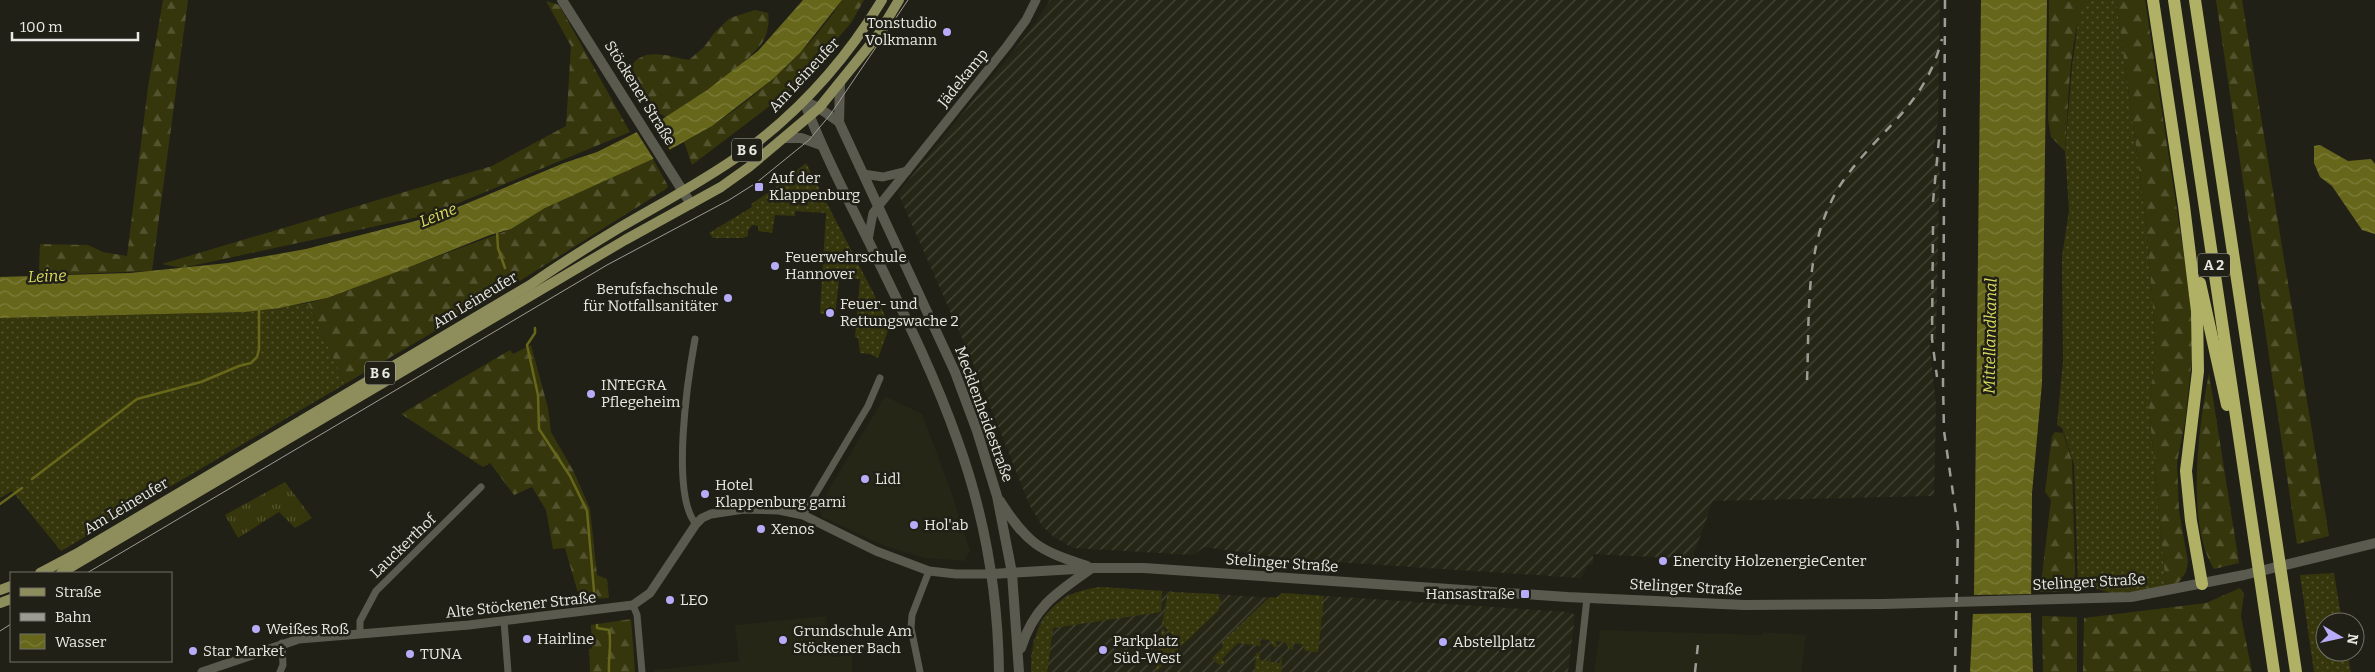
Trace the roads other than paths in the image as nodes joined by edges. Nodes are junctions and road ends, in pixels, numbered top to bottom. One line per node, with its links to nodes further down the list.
1 (562, 0): 17 (main road, Stöckener Straße)
2 (882, 0): 9 (main road, Am Leineufer / B 6)
3 (899, 0): 8 (main road, Am Leineufer / B 6)
4 (1036, 0): 15 (street, Jädekamp)
5 (2153, 0): 19 (highway)
6 (2174, 0): 28 (highway, A 2)
7 (2196, 0): 52 (highway, A 2)
8 (840, 83): 10 (main road, Am Leineufer / B 6); 12 (main road)
9 (804, 101): 10 (main road); 11 (main road); 17 (main road, Am Leineufer / B 6)
10 (819, 108): 11 (main road, Am Leineufer / B 6); 12 (main road)
11 (810, 116): 13 (main road, Am Leineufer / B 6); 14 (main road)
12 (839, 122): 16 (main road, Mecklenheidestraße)
13 (785, 138): 14 (main road); 18 (main road, Am Leineufer / B 6)
14 (821, 146): 21 (main road)
15 (907, 171): 16 (street); 20 (street, Jädekamp)
16 (863, 174): 20 (main road, Mecklenheidestraße)
17 (684, 190): 18 (main road, Stöckener Straße); 32 (main road, Am Leineufer / B 6)
18 (691, 204): 33 (main road, Am Leineufer / B 6)
19 (2184, 206): 28 (highway); 36 (highway)
20 (878, 207): 21 (street, Jädekamp); 25 (main road, Mecklenheidestraße)
21 (868, 240): 35 (main road)
22 (695, 339): 27 (street)
23 (880, 378): 26 (street)
24 (481, 487): 40 (street, Lauckerthof)
25 (997, 496): 30 (main road); 34 (main road, Mecklenheidestraße)
26 (803, 515): 27 (street); 31 (street)
27 (696, 524): 38 (street)
28 (2253, 530): 51 (highway, A 2)
29 (2375, 543): 36 (main road, Stelinger Straße)
30 (1093, 568): 34 (main road, Stelinger Straße); 37 (main road, Stelinger Straße); 42 (main road)
31 (929, 571): 35 (street); 47 (street)
32 (42, 572)
33 (63, 572)
34 (1012, 573): 35 (main road, Stelinger Straße); 42 (main road, Mecklenheidestraße)
35 (991, 574): 48 (main road)
36 (2202, 584): 37 (main road, Stelinger Straße)
37 (1587, 598): 50 (street)
38 (633, 605): 39 (street, Alte Stöckener Straße); 46 (street)
39 (504, 621): 40 (street, Alte Stöckener Straße); 45 (street)
40 (360, 633): 41 (street, Alte Stöckener Straße)
41 (282, 643): 43 (street, Alte Stöckener Straße); 44 (street)
42 (1019, 655): 49 (main road, Mecklenheidestraße)
43 (202, 672)
44 (280, 672)
45 (508, 672)
46 (642, 672)
47 (920, 672)
48 (999, 672)
49 (1019, 672)
50 (1579, 672)
51 (2274, 672)
52 (2296, 672)

